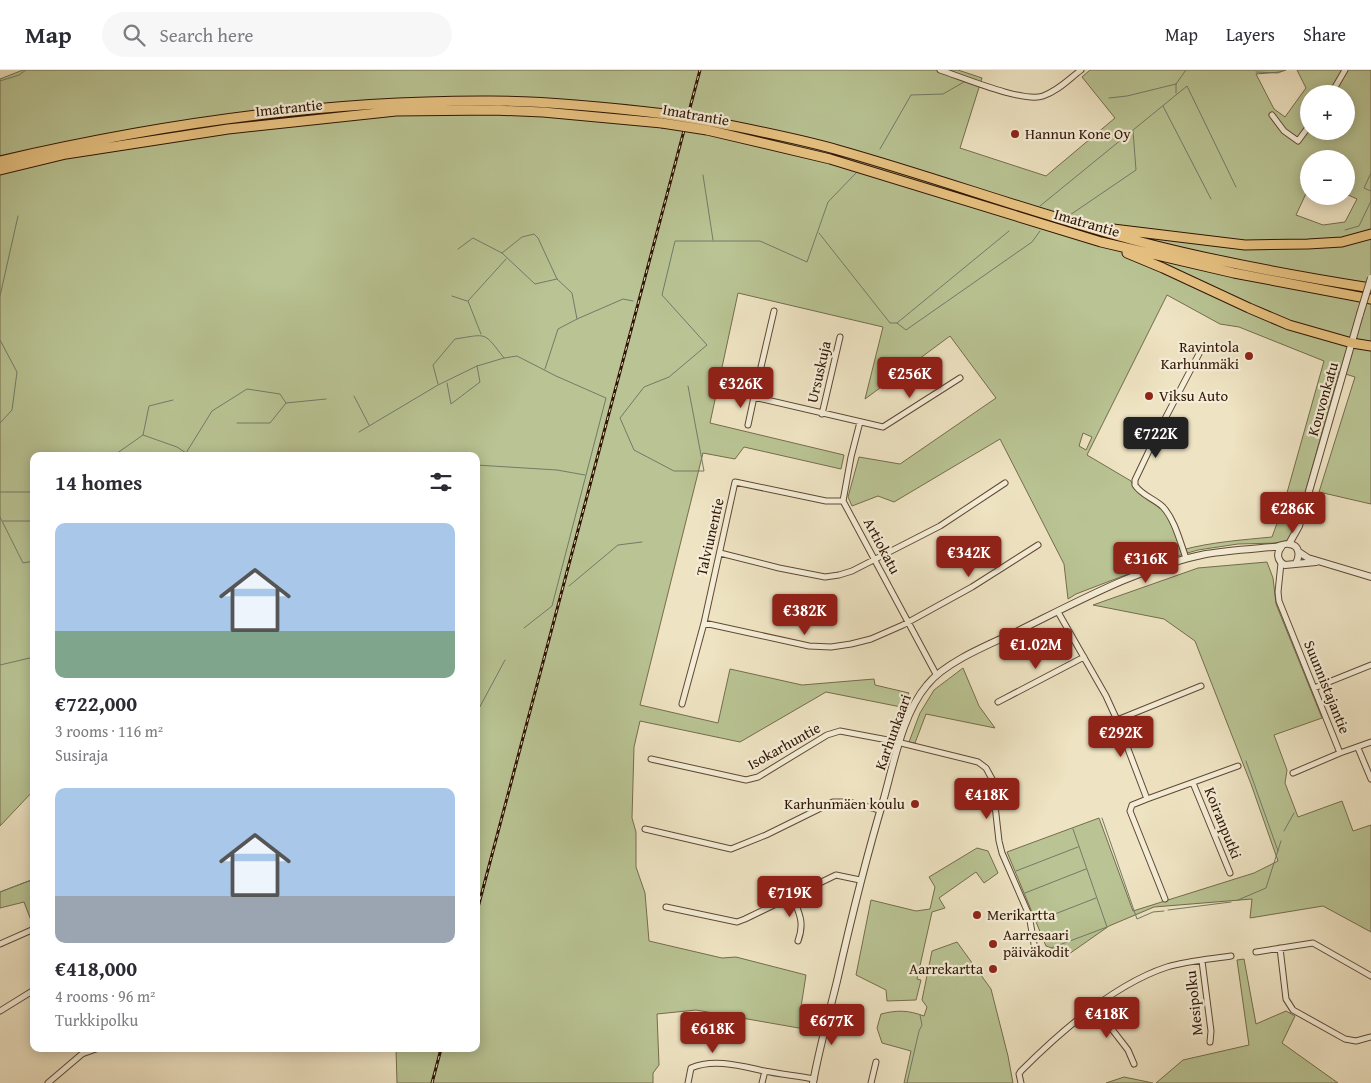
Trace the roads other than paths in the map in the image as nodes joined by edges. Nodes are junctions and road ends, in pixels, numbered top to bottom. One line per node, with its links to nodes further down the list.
1 (940, 70): 2 (street)
2 (1081, 70)
3 (1345, 70): 4 (street)
4 (1336, 85)
5 (1272, 114): 8 (street)
6 (663, 118): 7 (highway, Imatrantie, bridge); 9 (highway, Imatrantie); 10 (highway, Imatrantie)
7 (708, 126): 11 (highway, Imatrantie); 13 (highway, Imatrantie)
8 (1300, 138)
9 (0, 161)
10 (0, 170)
11 (1076, 224): 12 (highway); 15 (highway, Imatrantie)
12 (1371, 234)
13 (1101, 242): 16 (highway, Imatrantie); 19 (highway)
14 (1371, 278): 19 (street, Kouvonkatu, bridge)
15 (1371, 288)
16 (1371, 299)
17 (774, 310): 23 (street)
18 (840, 337): 24 (street, Ursuskuja)
19 (1352, 343): 20 (highway); 29 (street, Kouvonkatu)
20 (1371, 346)
21 (1201, 350): 36 (street)
22 (960, 378): 25 (street)
23 (754, 398): 24 (street); 26 (street)
24 (822, 414): 25 (street)
25 (860, 422): 28 (street)
26 (748, 425)
27 (1005, 483): 37 (street)
28 (843, 501): 34 (street, Talviunentie); 37 (street, Artiokatu)
29 (1299, 526): 31 (street, Kouvonkatu); 33 (street, Kouvonkatu)
30 (1038, 545): 44 (street)
31 (1286, 545): 32 (street, Karhunkaari); 33 (street); 35 (street)
32 (1257, 548): 35 (street, Karhunkaari); 36 (street, Karhunkaari)
33 (1298, 550): 39 (street); 40 (street)
34 (720, 553): 37 (street); 45 (street, Talviunentie)
35 (1278, 556): 38 (street)
36 (1186, 558): 43 (street, Karhunkaari)
37 (875, 560): 44 (street, Artiokatu)
38 (1282, 563): 40 (street); 42 (street, Suunnistajantie)
39 (1329, 563): 40 (street); 41 (street)
40 (1292, 564): 42 (street)
41 (1371, 576)
42 (1280, 582): 50 (street, Suunnistajantie)
43 (1058, 612): 46 (street); 48 (street, Karhunkaari)
44 (908, 622): 45 (street); 48 (street, Artiokatu)
45 (704, 623): 52 (street, Talviunentie)
46 (1084, 657): 51 (street); 53 (street)
47 (1371, 665): 50 (street)
48 (936, 674): 55 (street, Karhunkaari)
49 (1201, 686): 53 (street)
50 (1314, 688): 57 (street, Suunnistajantie)
51 (998, 702)
52 (682, 704)
53 (1117, 720): 63 (street)
54 (1371, 742): 56 (street)
55 (900, 743): 58 (street, Isokarhuntie); 64 (street, Karhunkaari); 74 (street, Isokarhuntie)
56 (1358, 748): 57 (street); 61 (street)
57 (1340, 754): 60 (street, Suunnistajantie)
58 (650, 759)
59 (1238, 766): 62 (street)
60 (1293, 773)
61 (1371, 779)
62 (1193, 783): 63 (street); 66 (street, Koiranputki)
63 (1147, 799): 69 (street)
64 (880, 810): 65 (street); 67 (street, Karhunkaari)
65 (645, 829)
66 (1230, 872)
67 (860, 880): 68 (street); 89 (street, Karhunkaari)
68 (792, 895): 70 (street); 72 (street)
69 (1165, 899)
70 (666, 907)
71 (30, 931): 73 (street)
72 (798, 941)
73 (0, 944)
74 (1034, 944)
75 (1280, 948): 76 (street); 79 (street); 83 (street)
76 (1256, 952)
77 (1231, 956): 78 (street)
78 (1202, 961): 81 (street); 84 (street, Mesipolku)
79 (1371, 976)
80 (30, 992): 82 (street)
81 (1094, 1006): 87 (street); 94 (street)
82 (0, 1011)
83 (1371, 1037)
84 (1210, 1042)
85 (80, 1052): 90 (street)
86 (876, 1062): 93 (street)
87 (1134, 1064)
88 (764, 1071): 89 (street); 91 (street); 92 (street)
89 (813, 1081)
90 (48, 1083)
91 (688, 1083)
92 (762, 1083)
93 (871, 1083)
94 (1021, 1083)

